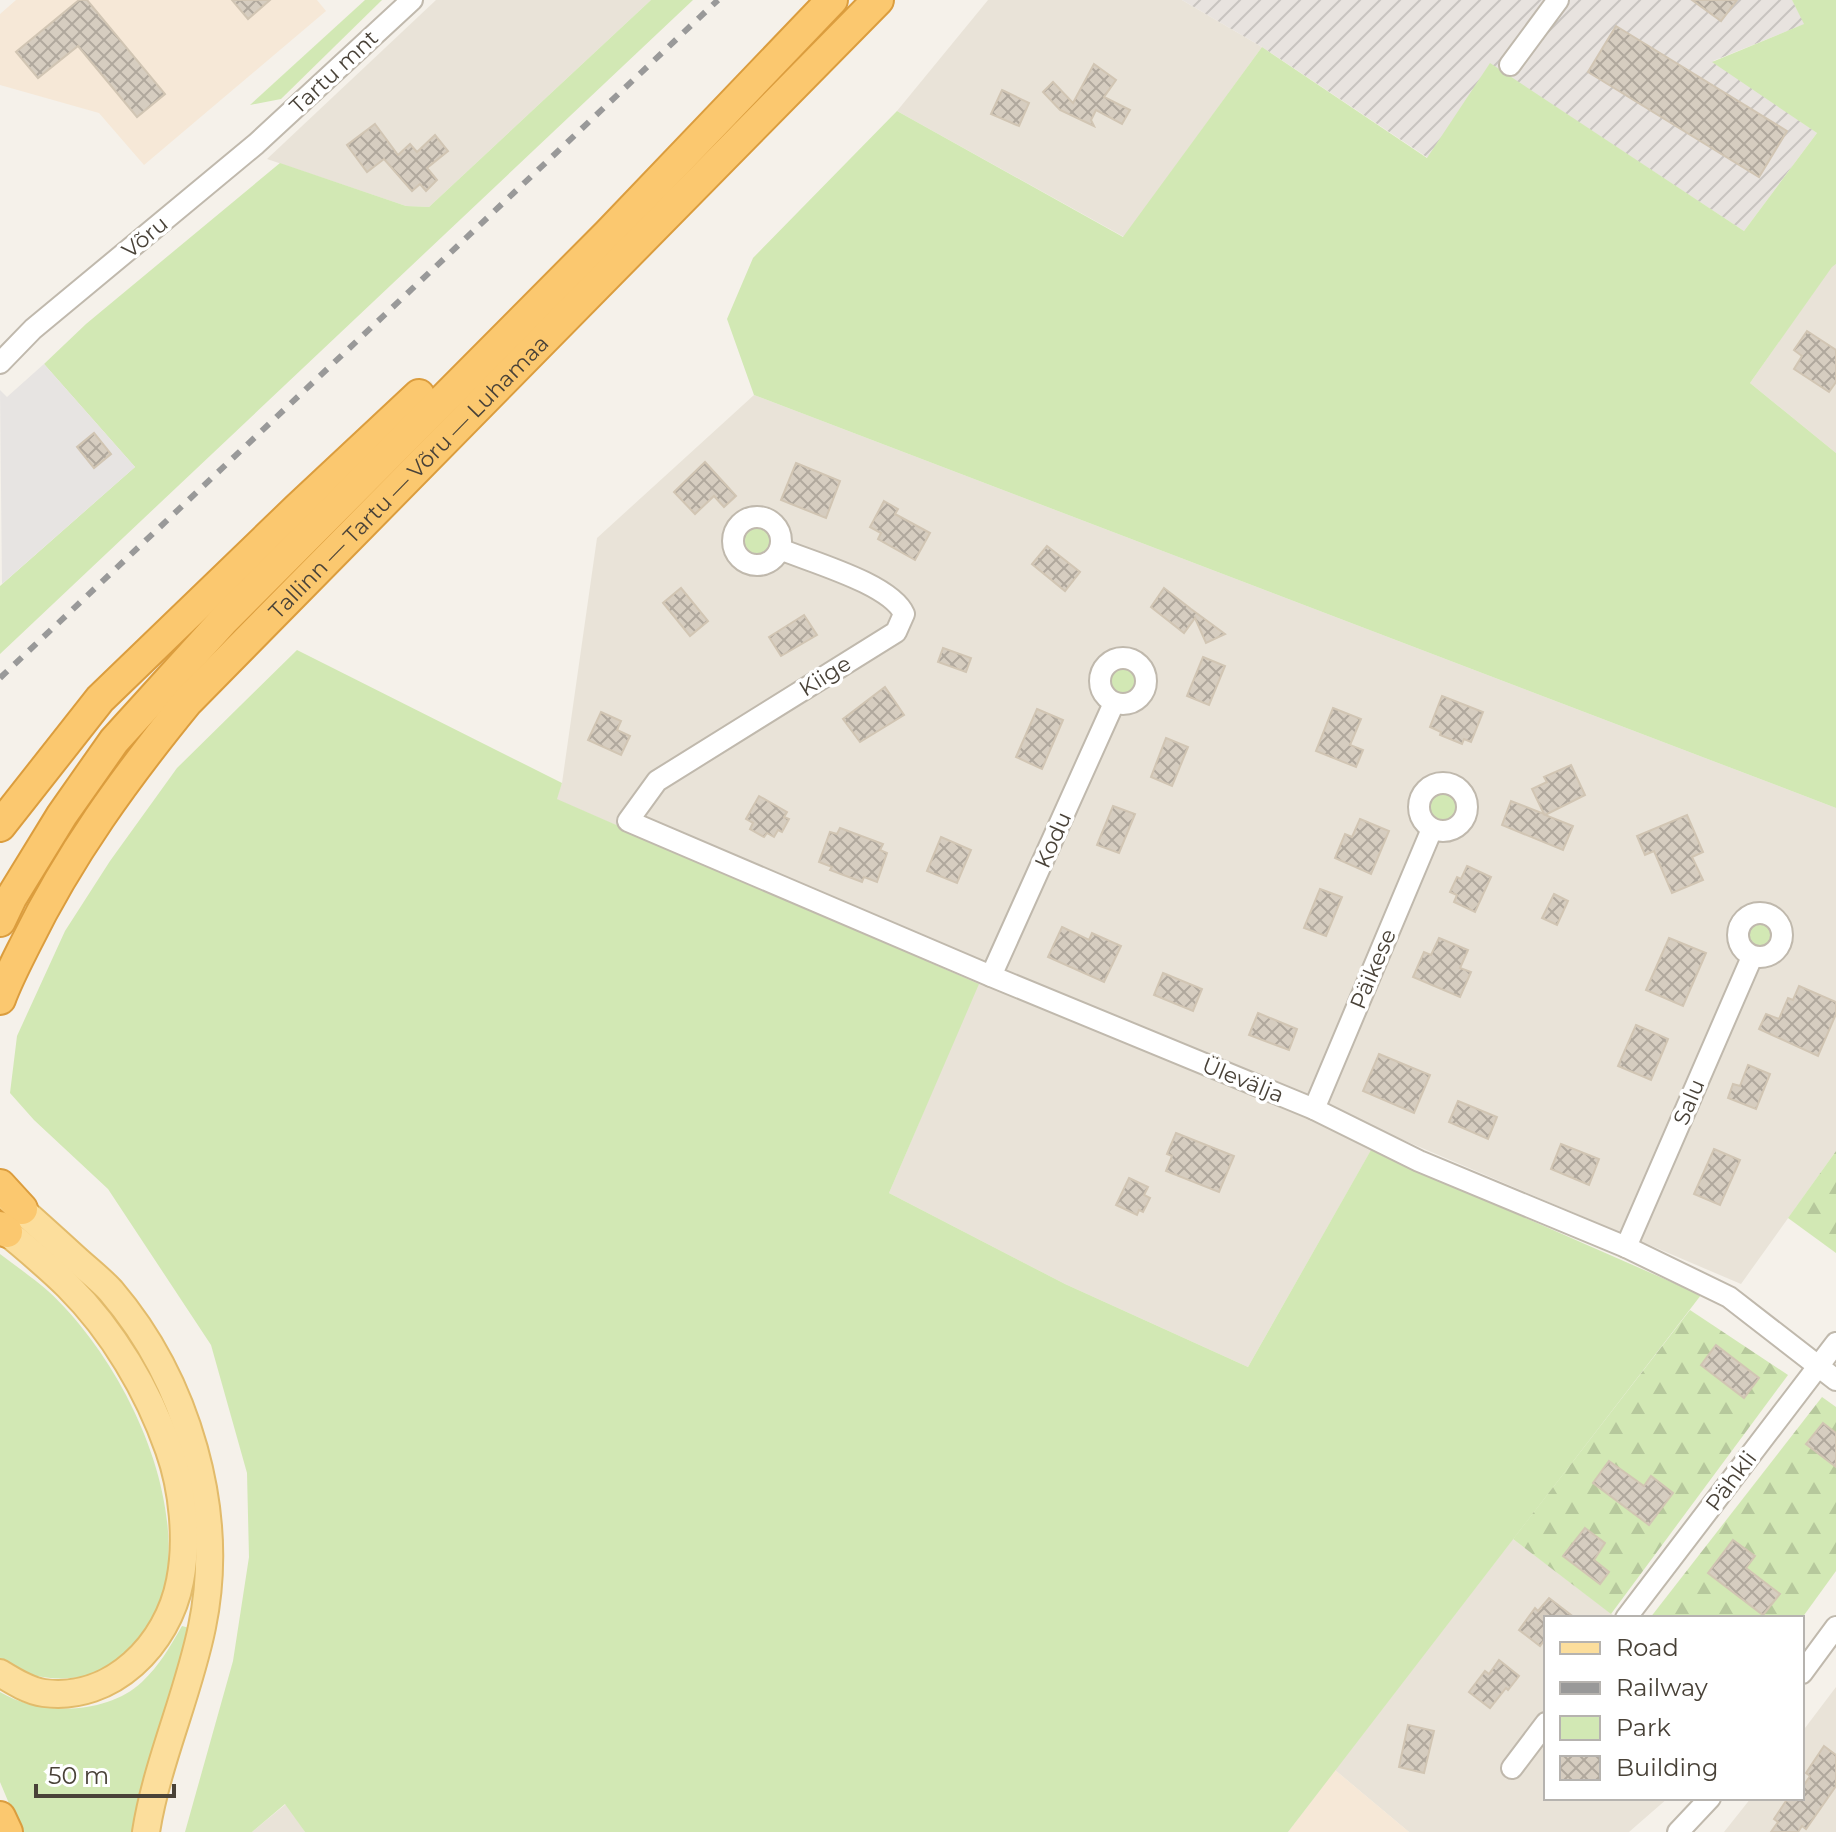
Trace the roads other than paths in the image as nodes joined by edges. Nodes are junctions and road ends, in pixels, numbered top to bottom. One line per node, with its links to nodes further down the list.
1 (412, 0): 6 (street, Tartu mnt)
2 (832, 0): 7 (highway, Tallinn — Tartu — Võru — Luhamaa)
3 (878, 0): 19 (highway, Tallinn — Tartu — Võru — Luhamaa)
4 (1558, 0): 5 (street)
5 (1510, 65)
6 (256, 144): 8 (street, Võru)
7 (608, 234): 14 (highway); 16 (highway, Tallinn — Tartu — Võru — Luhamaa)
8 (33, 329): 9 (street, Võru); 10 (street, Võru)
9 (0, 345)
10 (0, 363)
11 (780, 549): 13 (street, Kiige)
12 (1114, 703): 18 (street, Kodu)
13 (628, 821): 18 (street, Ülevälja)
14 (0, 826)
15 (1432, 829): 20 (street, Päikese)
16 (0, 921)
17 (1752, 957): 23 (street, Salu)
18 (991, 976): 20 (street, Ülevälja)
19 (0, 999)
20 (1314, 1109): 23 (street, Ülevälja)
21 (0, 1185): 22 (highway)
22 (6, 1217): 30 (main road); 36 (main road)
23 (1626, 1247): 25 (street, Ülevälja)
24 (1836, 1343): 25 (street, Pähkli)
25 (1818, 1366): 26 (street, Ülevälja); 27 (street, Pähkli)
26 (1836, 1380)
27 (1628, 1616)
28 (1836, 1627): 29 (street)
29 (1804, 1670)
30 (0, 1673)
31 (1544, 1726): 32 (street)
32 (1512, 1768)
33 (1708, 1800): 37 (street)
34 (0, 1817): 35 (highway)
35 (7, 1832)
36 (146, 1832)
37 (1678, 1832)

